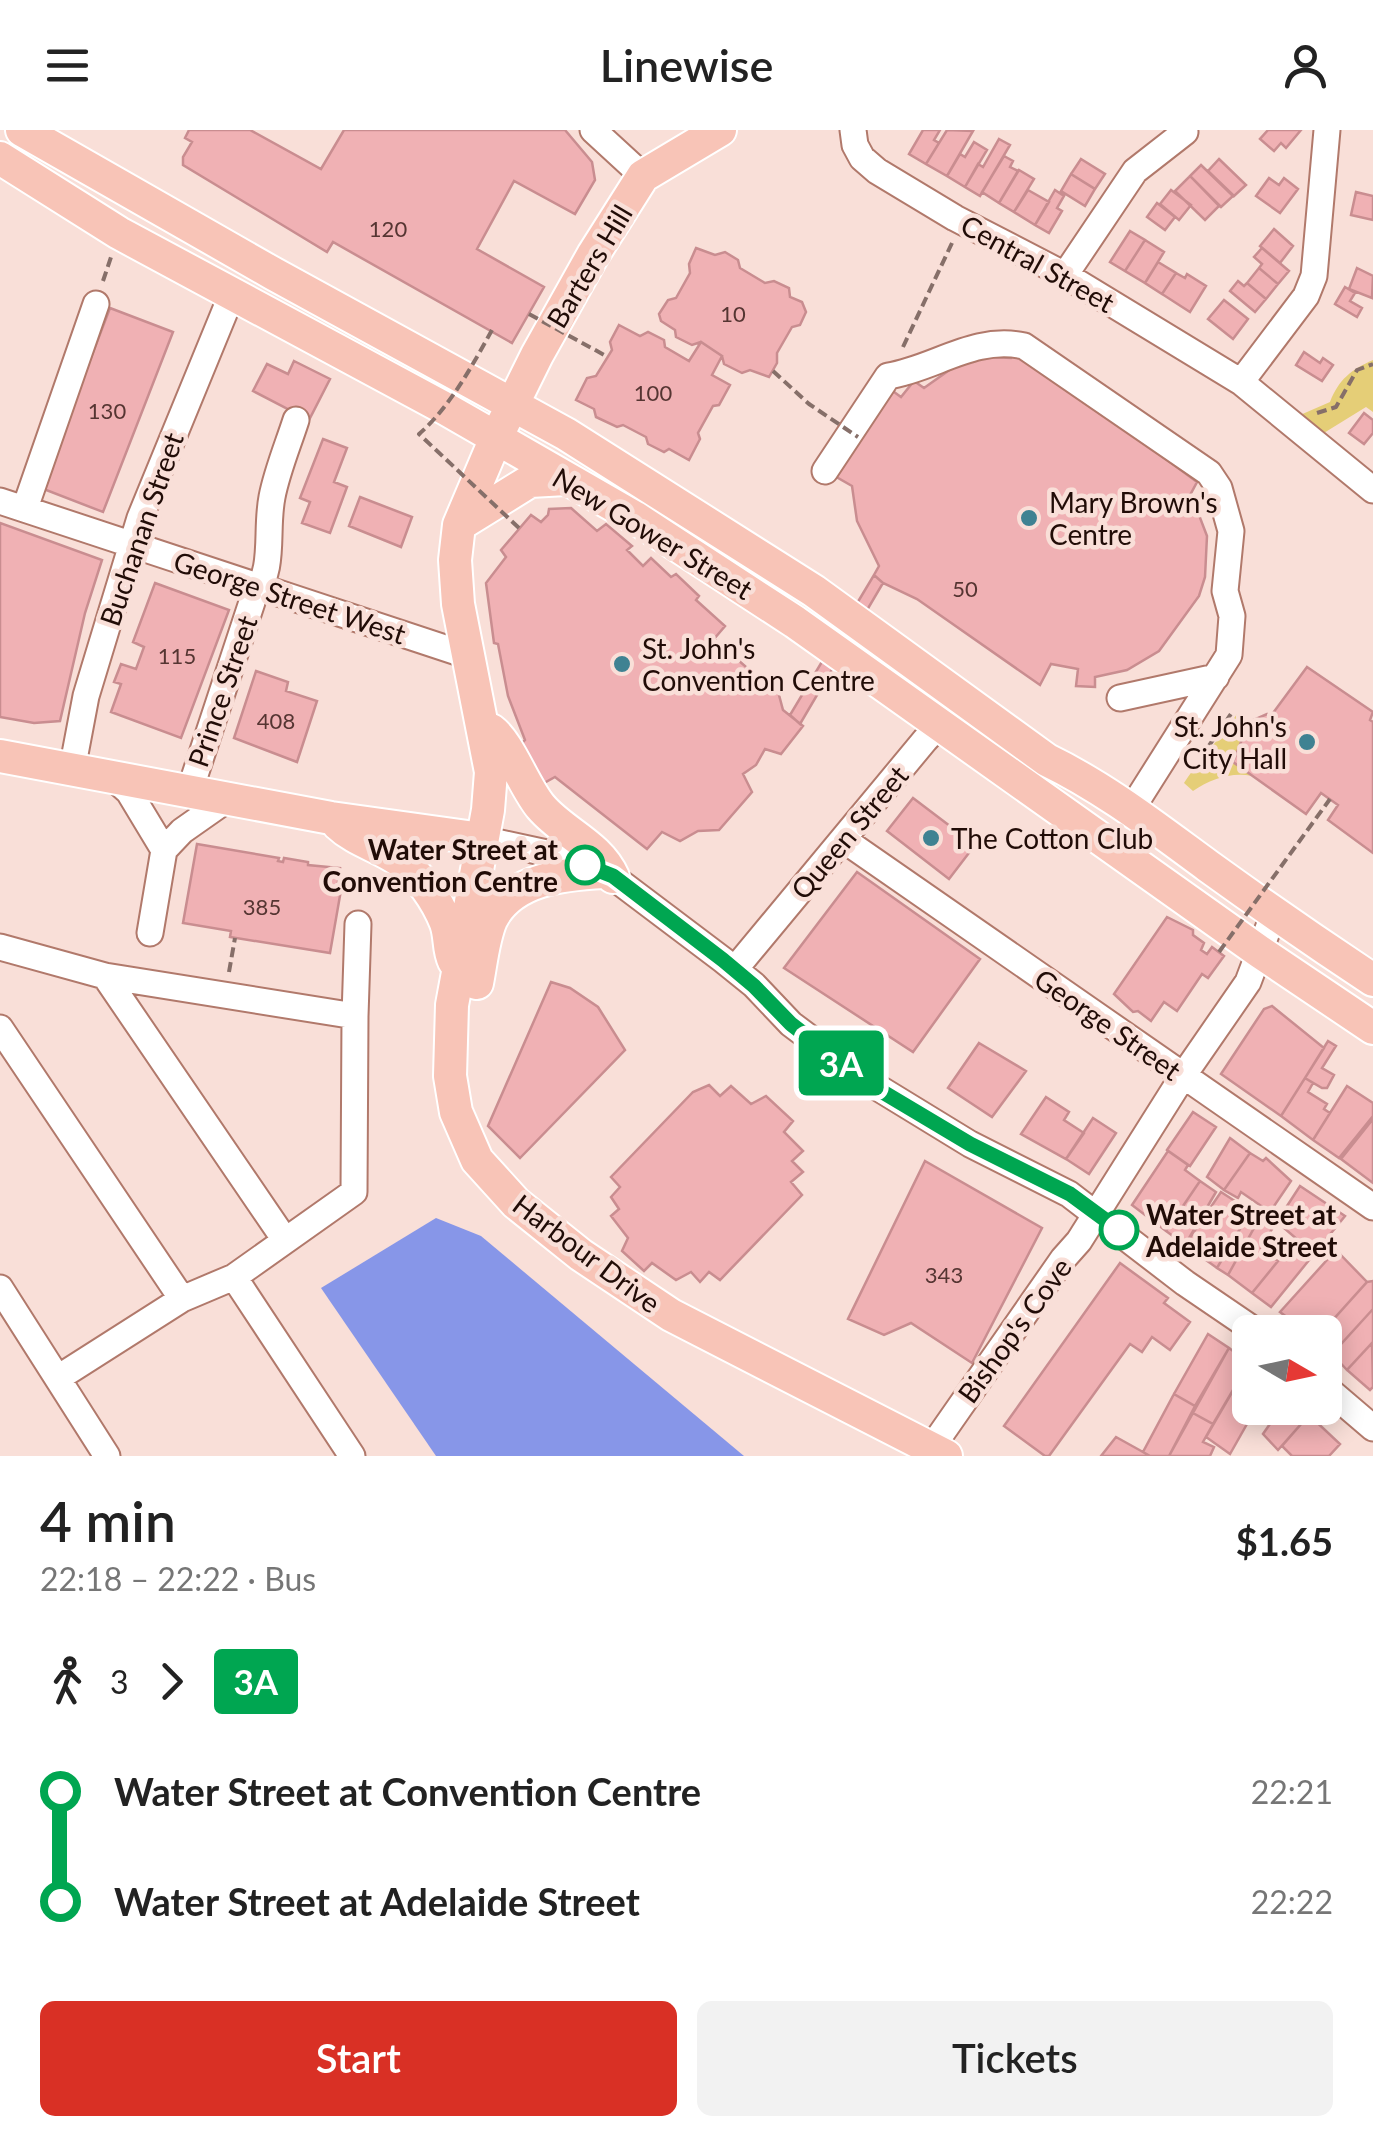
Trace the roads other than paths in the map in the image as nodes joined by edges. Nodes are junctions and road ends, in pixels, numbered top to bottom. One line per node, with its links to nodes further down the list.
1 (22, 130): 13 (main road, New Gower Street)
2 (594, 130): 8 (street)
3 (720, 130): 8 (main road, Barters Hill)
4 (854, 130): 9 (street, Central Street)
5 (1327, 130): 12 (street)
6 (1185, 132): 9 (street)
7 (0, 158): 10 (main road, New Gower Street)
8 (643, 176): 13 (main road, Barters Hill)
9 (1065, 275): 12 (street, Central Street)
10 (232, 294): 15 (main road, New Gower Street); 21 (street, Buchanan Street)
11 (96, 304): 19 (street)
12 (1241, 382): 18 (street, Central Street)
13 (514, 406): 15 (main road, Barters Hill); 26 (main road, New Gower Street)
14 (296, 420): 22 (street, Prince Street)
15 (496, 438): 17 (main road, New Gower Street); 20 (main road, Barters Hill)
16 (826, 471): 24 (street)
17 (568, 479): 20 (main road); 28 (main road, New Gower Street)
18 (1373, 490)
19 (12, 504): 21 (street, George Street West)
20 (459, 525): 23 (main road, Barters Hill)
21 (134, 546): 22 (street, George Street West); 30 (street, Buchanan Street)
22 (262, 586): 23 (street, George Street West); 32 (street, Prince Street)
23 (466, 655): 27 (main road, Barters Hill)
24 (1216, 677): 25 (street); 34 (street)
25 (1120, 698)
26 (972, 707): 28 (street, Queen Street); 34 (main road, New Gower Street)
27 (484, 724): 36 (main road, Harbour Drive); 39 (main road)
28 (940, 724): 37 (street, Queen Street); 44 (main road, New Gower Street)
29 (0, 756): 30 (main road)
30 (72, 770): 31 (main road)
31 (112, 777): 32 (main road); 38 (street)
32 (190, 790): 33 (main road)
33 (229, 798): 35 (main road); 38 (street)
34 (1130, 810): 40 (main road, New Gower Street)
35 (330, 818): 36 (main road); 45 (main road)
36 (482, 839): 39 (street); 45 (main road, Harbour Drive)
37 (844, 840): 46 (street, Queen Street); 53 (street, George Street)
38 (164, 850): 42 (street)
39 (608, 874): 46 (street); 52 (main road)
40 (1274, 914): 44 (street, Bishop's Cove); 48 (main road, New Gower Street)
41 (358, 924): 49 (street)
42 (150, 933)
43 (0, 947): 47 (street)
44 (1260, 952): 51 (main road, New Gower Street); 53 (street, Bishop's Cove)
45 (458, 968): 52 (main road, Harbour Drive)
46 (734, 969): 55 (street)
47 (105, 976): 49 (street); 56 (street)
48 (1373, 980)
49 (356, 1016): 56 (street)
50 (0, 1028): 59 (street)
51 (1373, 1028)
52 (449, 1044): 64 (main road, Harbour Drive)
53 (1184, 1076): 54 (street, George Street); 55 (street, Bishop's Cove)
54 (1373, 1207)
55 (1097, 1213): 60 (street); 64 (street, Bishop's Cove)
56 (285, 1240): 57 (street)
57 (234, 1277): 59 (street); 66 (street)
58 (0, 1288): 61 (street)
59 (182, 1299): 61 (street)
60 (1233, 1315)
61 (58, 1378): 65 (street)
62 (1342, 1402): 63 (street)
63 (1373, 1428)
64 (939, 1452)
65 (107, 1456)
66 (352, 1456)

